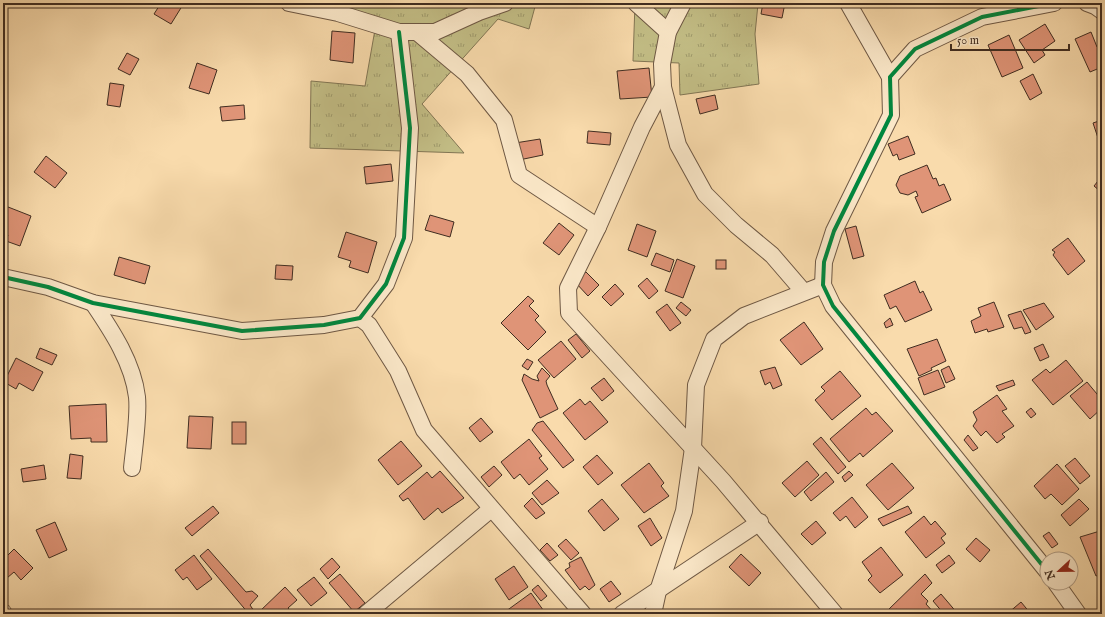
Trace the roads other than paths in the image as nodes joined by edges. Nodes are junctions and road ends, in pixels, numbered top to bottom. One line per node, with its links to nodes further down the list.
1 (289, 3): 9 (street)
2 (505, 3): 10 (street)
3 (636, 3): 11 (street)
4 (683, 3): 11 (street)
5 (848, 3): 12 (street)
6 (1054, 3): 12 (street)
7 (1087, 3): 8 (street)
8 (1102, 11)
9 (399, 32): 10 (street); 19 (street)
10 (417, 32): 14 (street)
11 (668, 32): 13 (street)
12 (890, 77): 16 (street)
13 (663, 87): 14 (street); 17 (street)
14 (598, 227): 20 (street)
15 (3, 277): 18 (street)
16 (823, 285): 17 (street); 24 (street)
17 (803, 291): 20 (street)
18 (93, 303): 19 (street); 21 (street)
19 (360, 318): 22 (street)
20 (693, 448): 23 (street); 25 (street)
21 (132, 468)
22 (491, 509): 27 (street); 28 (street)
23 (760, 522): 25 (street); 31 (street)
24 (1039, 561)
25 (658, 590): 29 (street); 30 (street)
26 (1062, 591): 32 (street)
27 (366, 614)
28 (583, 614)
29 (622, 614)
30 (653, 614)
31 (835, 614)
32 (1078, 614)

